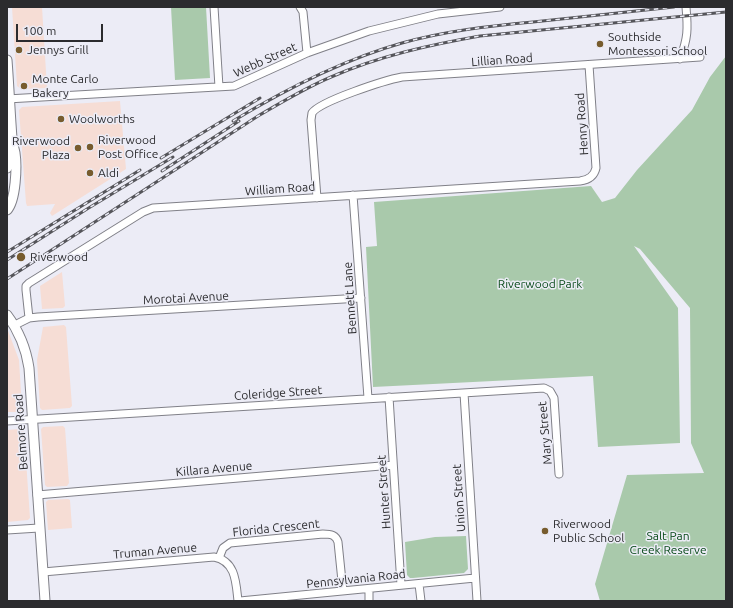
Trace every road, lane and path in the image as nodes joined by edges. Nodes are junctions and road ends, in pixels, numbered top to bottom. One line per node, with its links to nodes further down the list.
1 (214, 7): 10 (street)
2 (300, 7): 5 (street)
3 (500, 7): 5 (street, Webb Street)
4 (686, 7): 7 (street)
5 (307, 53): 10 (street, Webb Street)
6 (700, 57): 7 (street, Lillian Road)
7 (680, 59): 9 (street, Lillian Road)
8 (7, 60): 11 (main road)
9 (589, 65): 14 (street, Henry Road); 16 (street, Lillian Road)
10 (219, 87): 11 (street, Webb Street)
11 (8, 99): 12 (main road)
12 (12, 139): 13 (main road); 17 (main road)
13 (7, 168)
14 (589, 179): 15 (street, William Road)
15 (353, 195): 16 (street, William Road); 18 (street, Bennett Lane)
16 (317, 198): 20 (street, William Road)
17 (7, 210)
18 (361, 298): 20 (street, Morotai Avenue); 25 (street, Bennett Lane)
19 (7, 315): 21 (main road, Belmore Road)
20 (29, 318): 21 (street, Morotai Avenue)
21 (15, 325): 26 (main road, Belmore Road)
22 (550, 391): 23 (street, Coleridge Street); 29 (street, Mary Street)
23 (464, 393): 24 (street, Coleridge Street); 35 (street, Union Street)
24 (389, 397): 25 (street, Coleridge Street); 28 (street, Hunter Street)
25 (368, 398): 26 (street, Coleridge Street)
26 (32, 419): 27 (street, Coleridge Street); 30 (main road, Belmore Road)
27 (7, 421)
28 (393, 465): 30 (street, Killara Avenue); 37 (street, Hunter Street)
29 (559, 474)
30 (37, 495): 31 (main road, Belmore Road)
31 (39, 528): 32 (street); 34 (main road, Belmore Road)
32 (7, 530)
33 (219, 558): 34 (street, Truman Avenue); 39 (street, Florida Crescent); 42 (street)
34 (43, 572): 41 (main road, Belmore Road)
35 (475, 578): 36 (street, Pennsylvania Road); 45 (street, Union Street)
36 (419, 584): 37 (street, Pennsylvania Road); 44 (street)
37 (401, 585): 38 (street, Pennsylvania Road)
38 (369, 589): 39 (street, Pennsylvania Road); 43 (street)
39 (343, 591): 40 (street, Pennsylvania Road)
40 (301, 598): 42 (street, Pennsylvania Road)
41 (45, 601)
42 (239, 601)
43 (369, 601)
44 (421, 601)
45 (477, 601)

